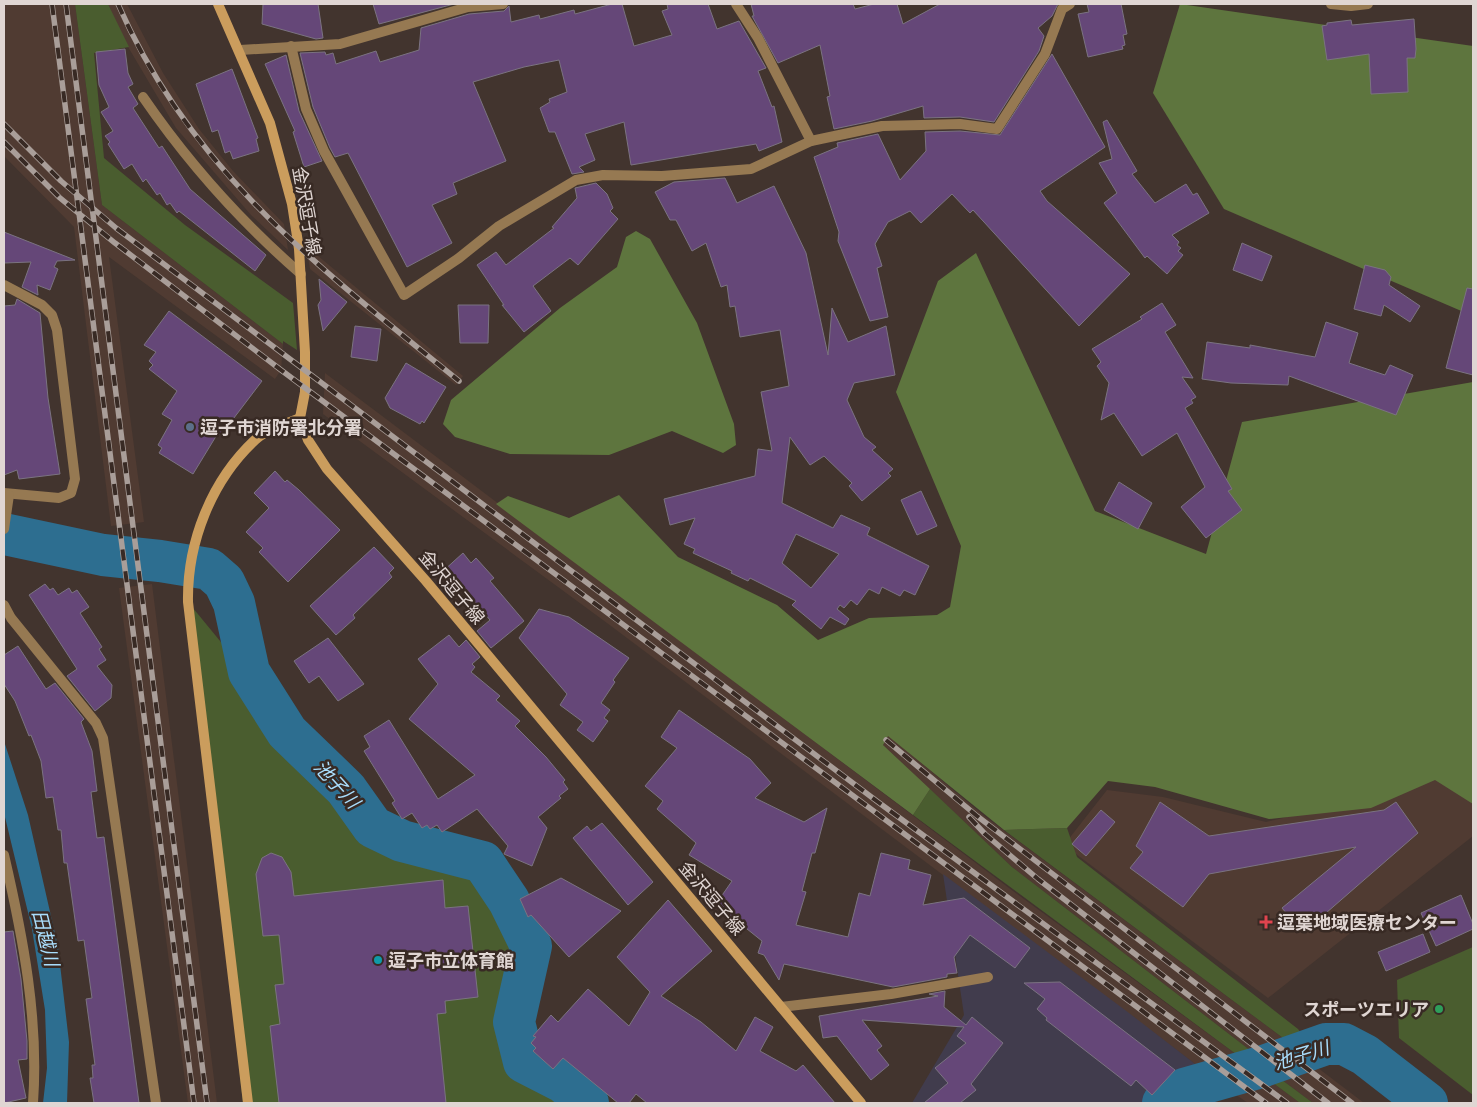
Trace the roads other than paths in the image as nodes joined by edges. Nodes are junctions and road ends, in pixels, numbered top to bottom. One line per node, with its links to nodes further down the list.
1 (218, 4): 9 (main road, 金沢逗子線)
2 (503, 4): 7 (street)
3 (736, 4): 11 (street)
4 (1331, 4): 5 (street)
5 (1368, 4)
6 (1063, 5): 11 (street)
7 (469, 6): 8 (street)
8 (291, 46): 9 (street); 11 (street)
9 (240, 50): 12 (main road, 金沢逗子線)
10 (143, 97): 12 (street)
11 (811, 141)
12 (301, 274): 14 (main road, 金沢逗子線)
13 (4, 285): 15 (street)
14 (300, 418): 20 (main road, 金沢逗子線); 23 (main road)
15 (6, 494): 16 (street)
16 (4, 529)
17 (4, 605): 22 (street)
18 (4, 855): 21 (street)
19 (988, 977): 20 (street)
20 (781, 1007): 24 (main road, 金沢逗子線)
21 (33, 1103)
22 (156, 1103)
23 (248, 1103)
24 (861, 1103)

